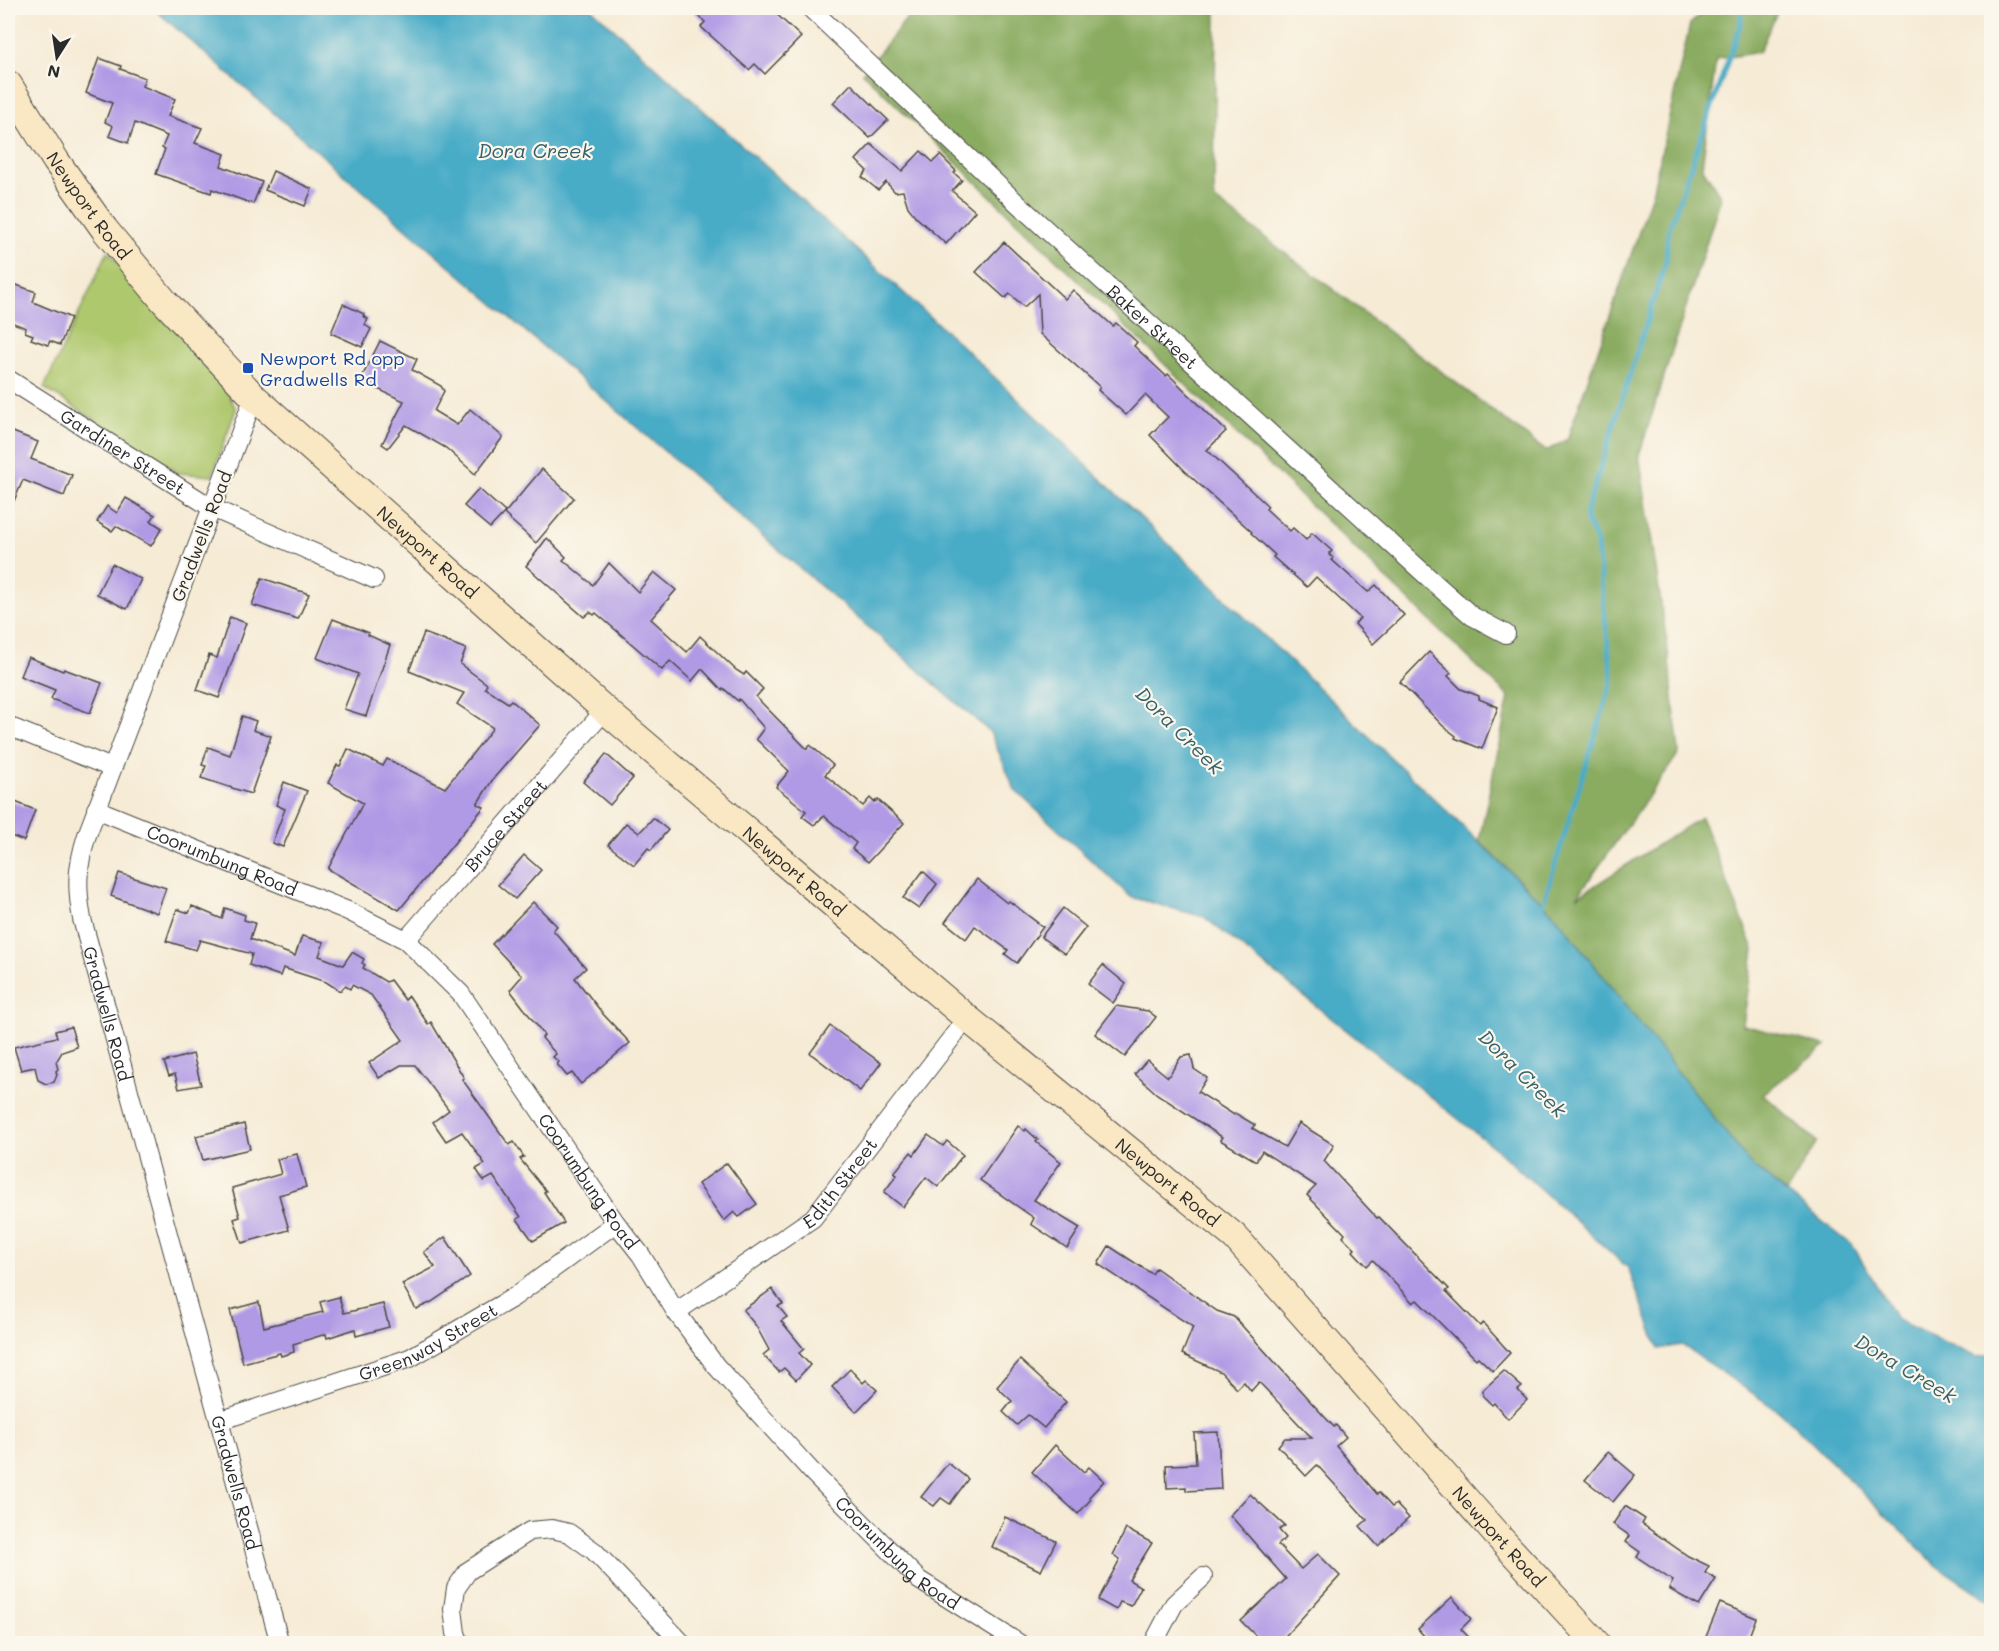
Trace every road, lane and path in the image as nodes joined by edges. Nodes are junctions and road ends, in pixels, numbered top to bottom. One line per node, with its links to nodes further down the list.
1 (810, 8): 7 (street, Baker Street)
2 (8, 84): 4 (street, Newport Road)
3 (8, 379): 5 (street, Gardiner Street)
4 (254, 397): 5 (street, Gradwells Road); 8 (street, Newport Road)
5 (212, 508): 6 (street, Gardiner Street); 10 (street, Gradwells Road)
6 (374, 579)
7 (1506, 634)
8 (605, 710): 12 (street, Bruce Street); 13 (street, Newport Road)
9 (8, 726): 10 (street)
10 (112, 768): 11 (street, Gradwells Road)
11 (96, 809): 12 (street, Coorumbung Road); 16 (street, Gradwells Road)
12 (406, 940): 14 (street, Coorumbung Road)
13 (967, 1018): 15 (street, Edith Street); 23 (street, Newport Road)
14 (616, 1223): 15 (street, Coorumbung Road); 16 (street, Greenway Street)
15 (676, 1312): 21 (street, Coorumbung Road)
16 (219, 1421): 18 (street, Gradwells Road)
17 (1203, 1577): 22 (street)
18 (280, 1644)
19 (460, 1644): 20 (street)
20 (683, 1644)
21 (1020, 1644)
22 (1153, 1644)
23 (1597, 1644)

